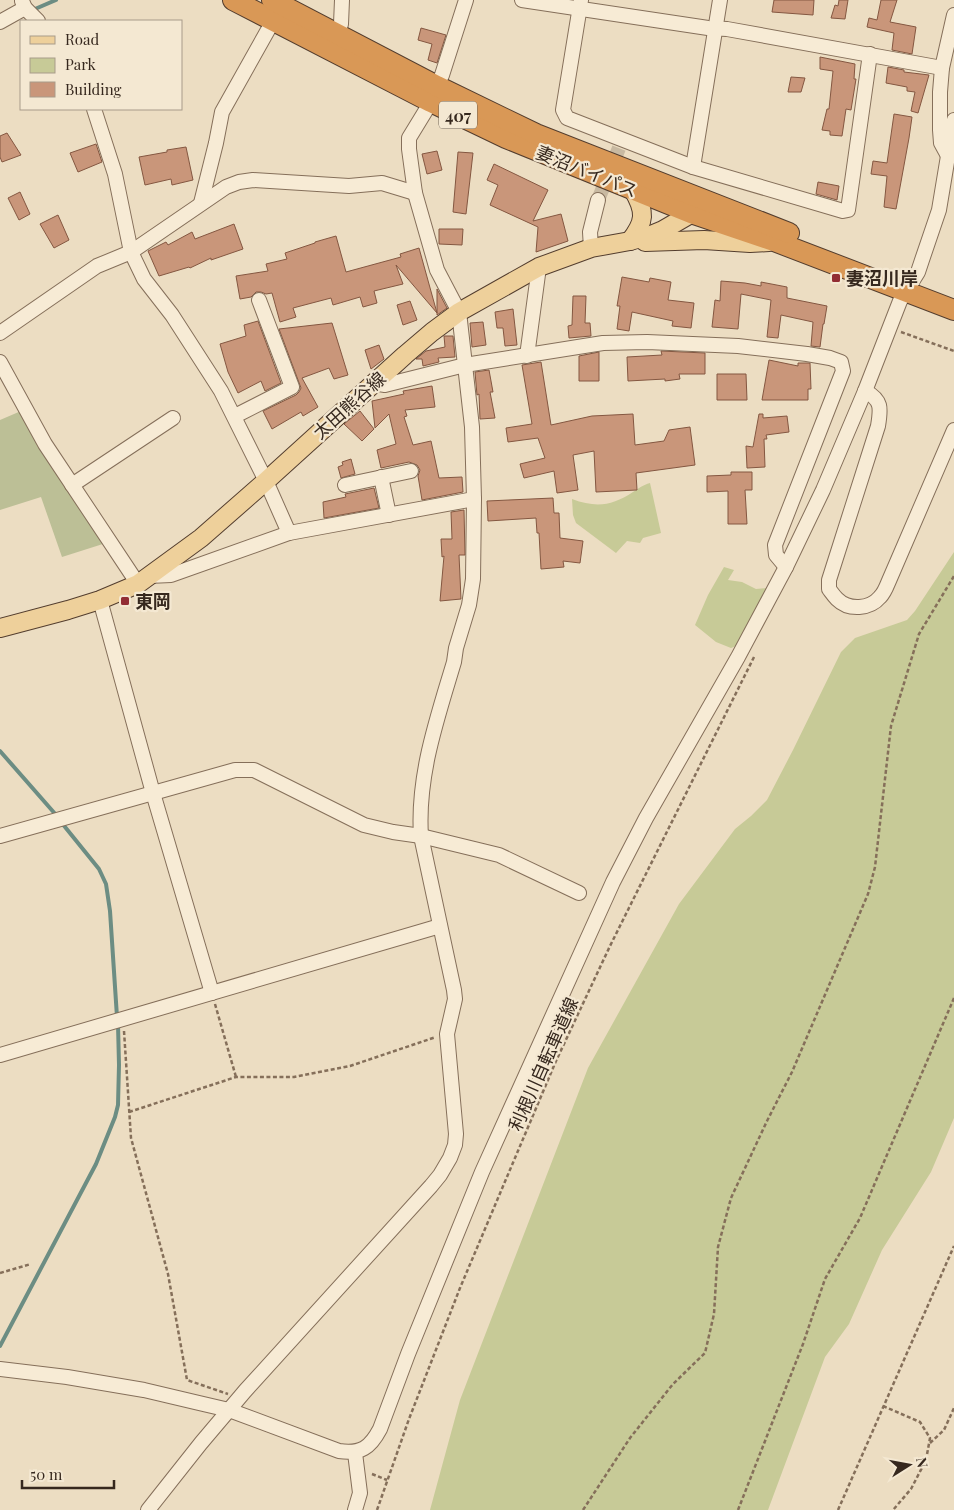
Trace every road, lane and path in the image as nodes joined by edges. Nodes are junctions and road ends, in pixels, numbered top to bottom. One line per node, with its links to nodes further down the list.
1 (233, 0): 11 (highway, 妻沼バイパス / 407)
2 (272, 0): 14 (highway, 妻沼バイパス / 407)
3 (342, 0): 14 (street)
4 (466, 0): 17 (street)
5 (522, 0): 8 (street)
6 (720, 0): 13 (street)
7 (23, 4): 10 (street); 12 (street)
8 (580, 4): 13 (street); 21 (street)
9 (954, 15): 16 (street)
10 (37, 20)
11 (273, 21): 14 (highway, 妻沼バイパス / 407); 25 (street)
12 (0, 22)
13 (716, 28): 15 (street); 21 (street)
14 (335, 43): 17 (highway, 妻沼バイパス / 407)
15 (870, 54): 16 (street); 21 (street)
16 (942, 68): 20 (street)
17 (434, 94): 22 (highway, 妻沼バイパス / 407); 23 (street); 26 (highway, 妻沼バイパス / 407)
18 (94, 110): 31 (street)
19 (954, 120): 20 (street)
20 (948, 155): 33 (street)
21 (693, 167)
22 (633, 190): 27 (highway, 妻沼バイパス / 407); 28 (main road)
23 (415, 193): 25 (street); 37 (street)
24 (598, 200): 30 (street)
25 (201, 203): 31 (street)
26 (712, 203): 27 (main road, 太田熊谷線); 33 (highway, 妻沼バイパス / 407)
27 (691, 213): 28 (main road, 太田熊谷線); 29 (highway, 妻沼バイパス / 407)
28 (630, 241): 29 (main road); 30 (main road, 太田熊谷線)
29 (774, 241): 33 (highway, 妻沼バイパス / 407)
30 (591, 248): 32 (main road, 太田熊谷線)
31 (131, 252): 38 (street); 46 (street)
32 (539, 267): 37 (main road, 太田熊谷線); 41 (street)
33 (916, 289): 34 (highway, 妻沼バイパス / 407); 36 (highway, 妻沼バイパス / 407); 45 (street)
34 (954, 296)
35 (259, 300): 46 (street)
36 (954, 310)
37 (459, 312): 43 (street); 44 (main road, 太田熊谷線)
38 (0, 333)
39 (904, 333): 40 (path)
40 (954, 351)
41 (527, 356): 43 (street); 57 (street)
42 (0, 362): 52 (street)
43 (465, 365): 44 (street); 54 (street)
44 (373, 383): 51 (main road, 太田熊谷線)
45 (865, 390): 48 (street); 57 (street)
46 (235, 416): 51 (street)
47 (173, 418): 52 (street)
48 (954, 430)
49 (411, 471): 50 (street)
50 (381, 477): 53 (street); 55 (street)
51 (266, 481): 56 (street); 59 (main road, 太田熊谷線)
52 (72, 485): 59 (street)
53 (345, 486)
54 (474, 499): 55 (street); 65 (street)
55 (388, 515): 56 (street)
56 (289, 533): 59 (street)
57 (786, 567): 84 (street)
58 (954, 576): 90 (path)
59 (143, 580): 60 (main road, 太田熊谷線)
60 (100, 600): 61 (main road, 太田熊谷線); 63 (street)
61 (0, 628)
62 (757, 650): 86 (path, 利根川自転車道線)
63 (154, 793): 64 (street); 65 (street); 68 (street)
64 (0, 836)
65 (421, 836): 66 (street); 67 (street)
66 (579, 892)
67 (440, 926): 68 (street); 71 (street)
68 (212, 993): 70 (street); 73 (path)
69 (954, 998): 91 (path)
70 (123, 1019): 72 (street); 74 (path)
71 (447, 1034): 73 (path); 79 (street)
72 (0, 1055)
73 (236, 1077): 74 (path)
74 (129, 1112): 79 (path)
75 (954, 1246): 80 (path)
76 (31, 1264): 77 (path)
77 (0, 1273)
78 (0, 1369): 82 (street)
79 (240, 1398): 82 (street)
80 (883, 1406): 83 (path); 92 (path)
81 (954, 1408): 83 (path)
82 (229, 1410): 84 (street); 87 (street)
83 (929, 1444): 93 (path)
84 (355, 1453): 88 (street)
85 (372, 1474): 86 (path)
86 (387, 1480): 89 (path, 利根川自転車道線)
87 (148, 1510)
88 (355, 1510)
89 (377, 1510)
90 (583, 1510)
91 (738, 1510)
92 (838, 1510)
93 (893, 1510)

